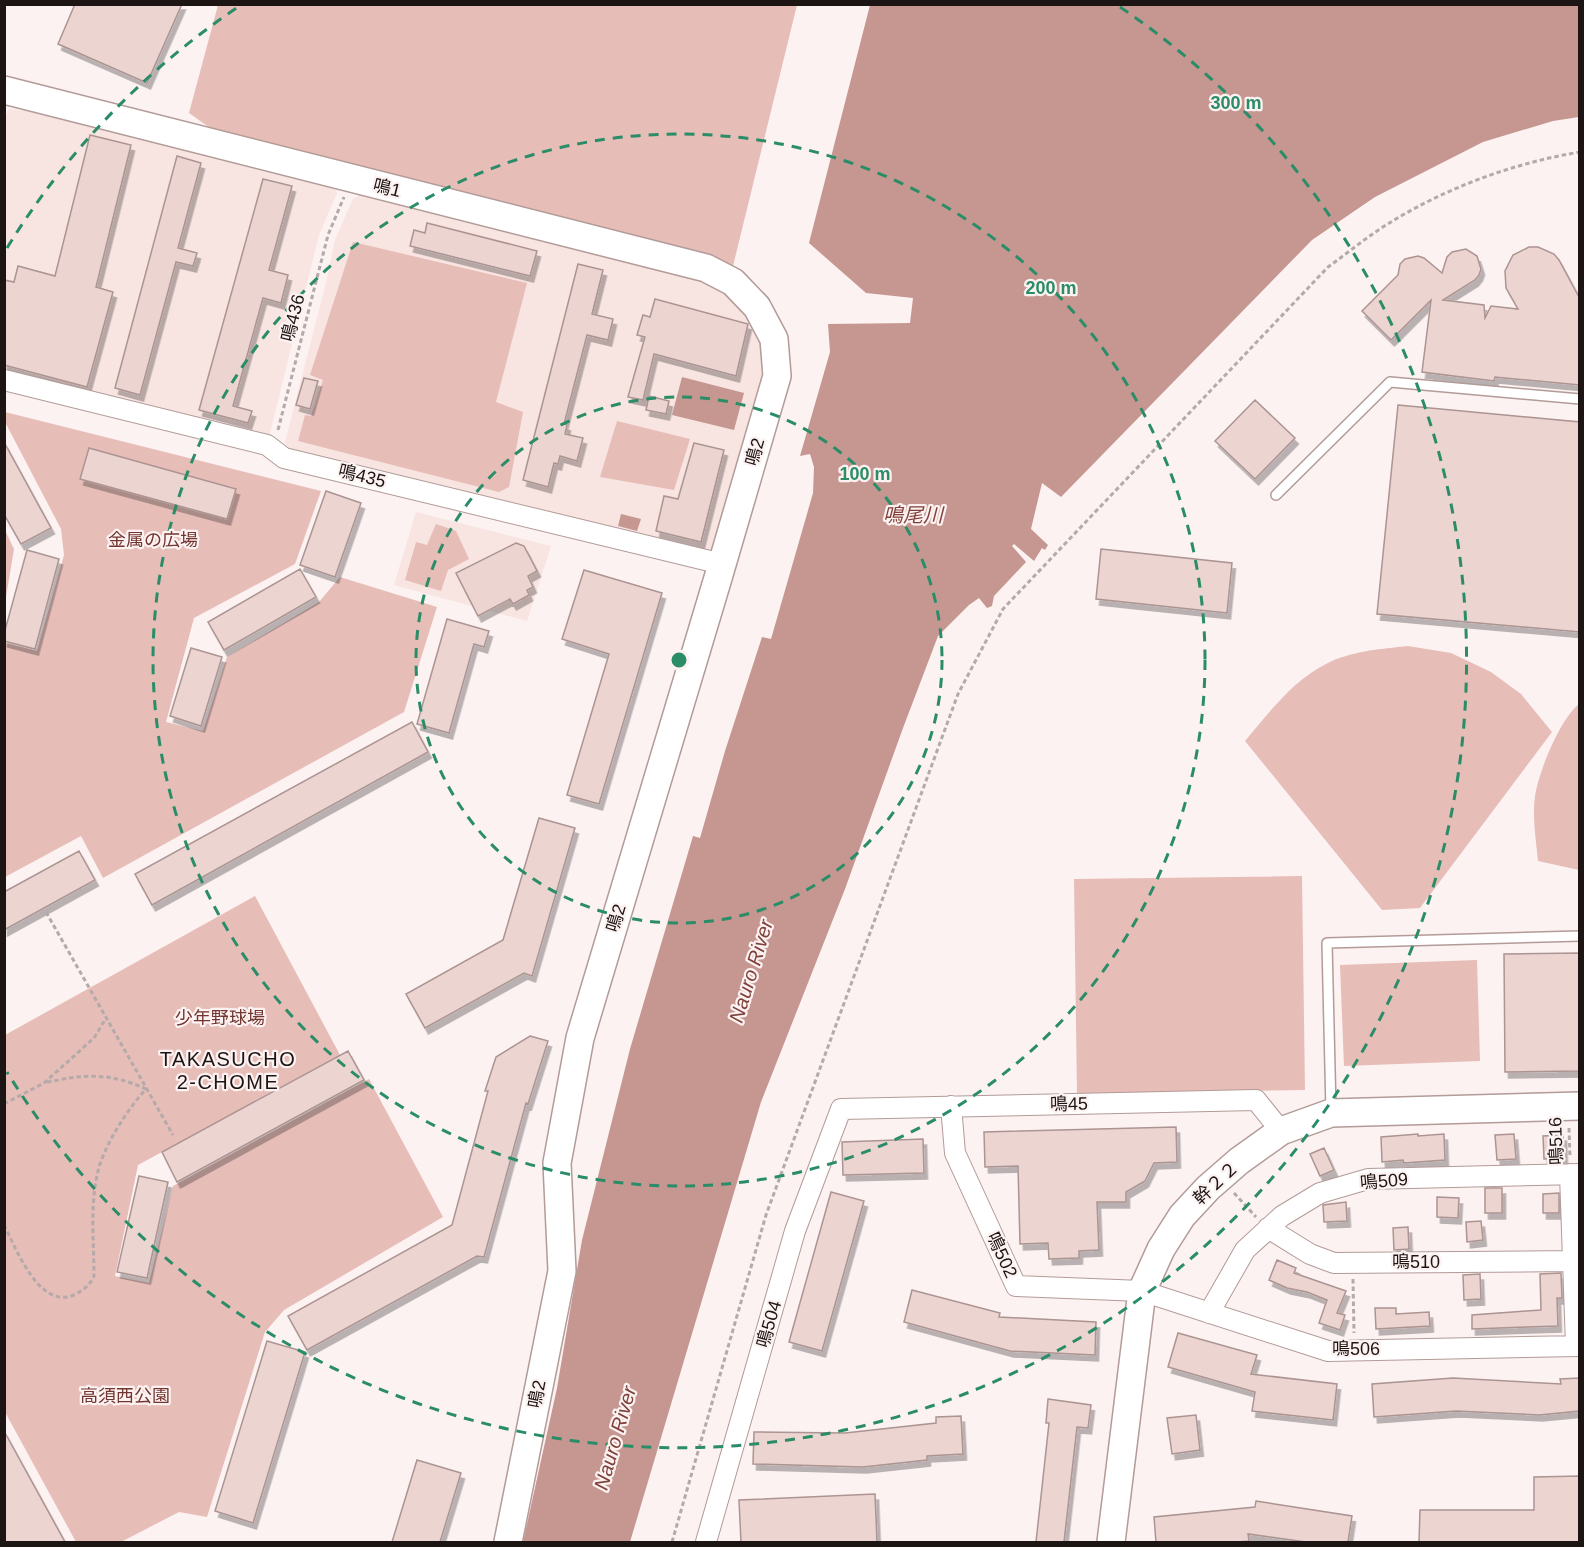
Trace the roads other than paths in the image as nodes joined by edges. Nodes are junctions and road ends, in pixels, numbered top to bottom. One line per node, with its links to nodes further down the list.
1 (4, 90): 2 (street, 鳴1)
2 (757, 307): 6 (street, 鳴2)
3 (4, 380): 6 (street, 鳴435)
4 (1580, 399): 5 (lane)
5 (1276, 495)
6 (722, 564): 19 (street, 鳴2)
7 (1580, 936): 11 (lane)
8 (951, 1106): 10 (street, 鳴45); 12 (street, 鳴45); 16 (street, 鳴502)
9 (1574, 1107): 11 (street, 幹２２)
10 (841, 1109): 20 (street, 鳴504)
11 (1331, 1113): 12 (street, 幹２２)
12 (1281, 1131): 16 (street, 幹２２)
13 (1575, 1174): 14 (street, 鳴509); 15 (street)
14 (1268, 1228): 15 (street, 鳴510); 17 (street, 鳴509)
15 (1572, 1261): 18 (street)
16 (1142, 1291): 17 (street, 鳴506); 21 (street, 幹２２)
17 (1209, 1313): 18 (street, 鳴506)
18 (1578, 1346)
19 (508, 1542)
20 (706, 1542)
21 (1111, 1542)

